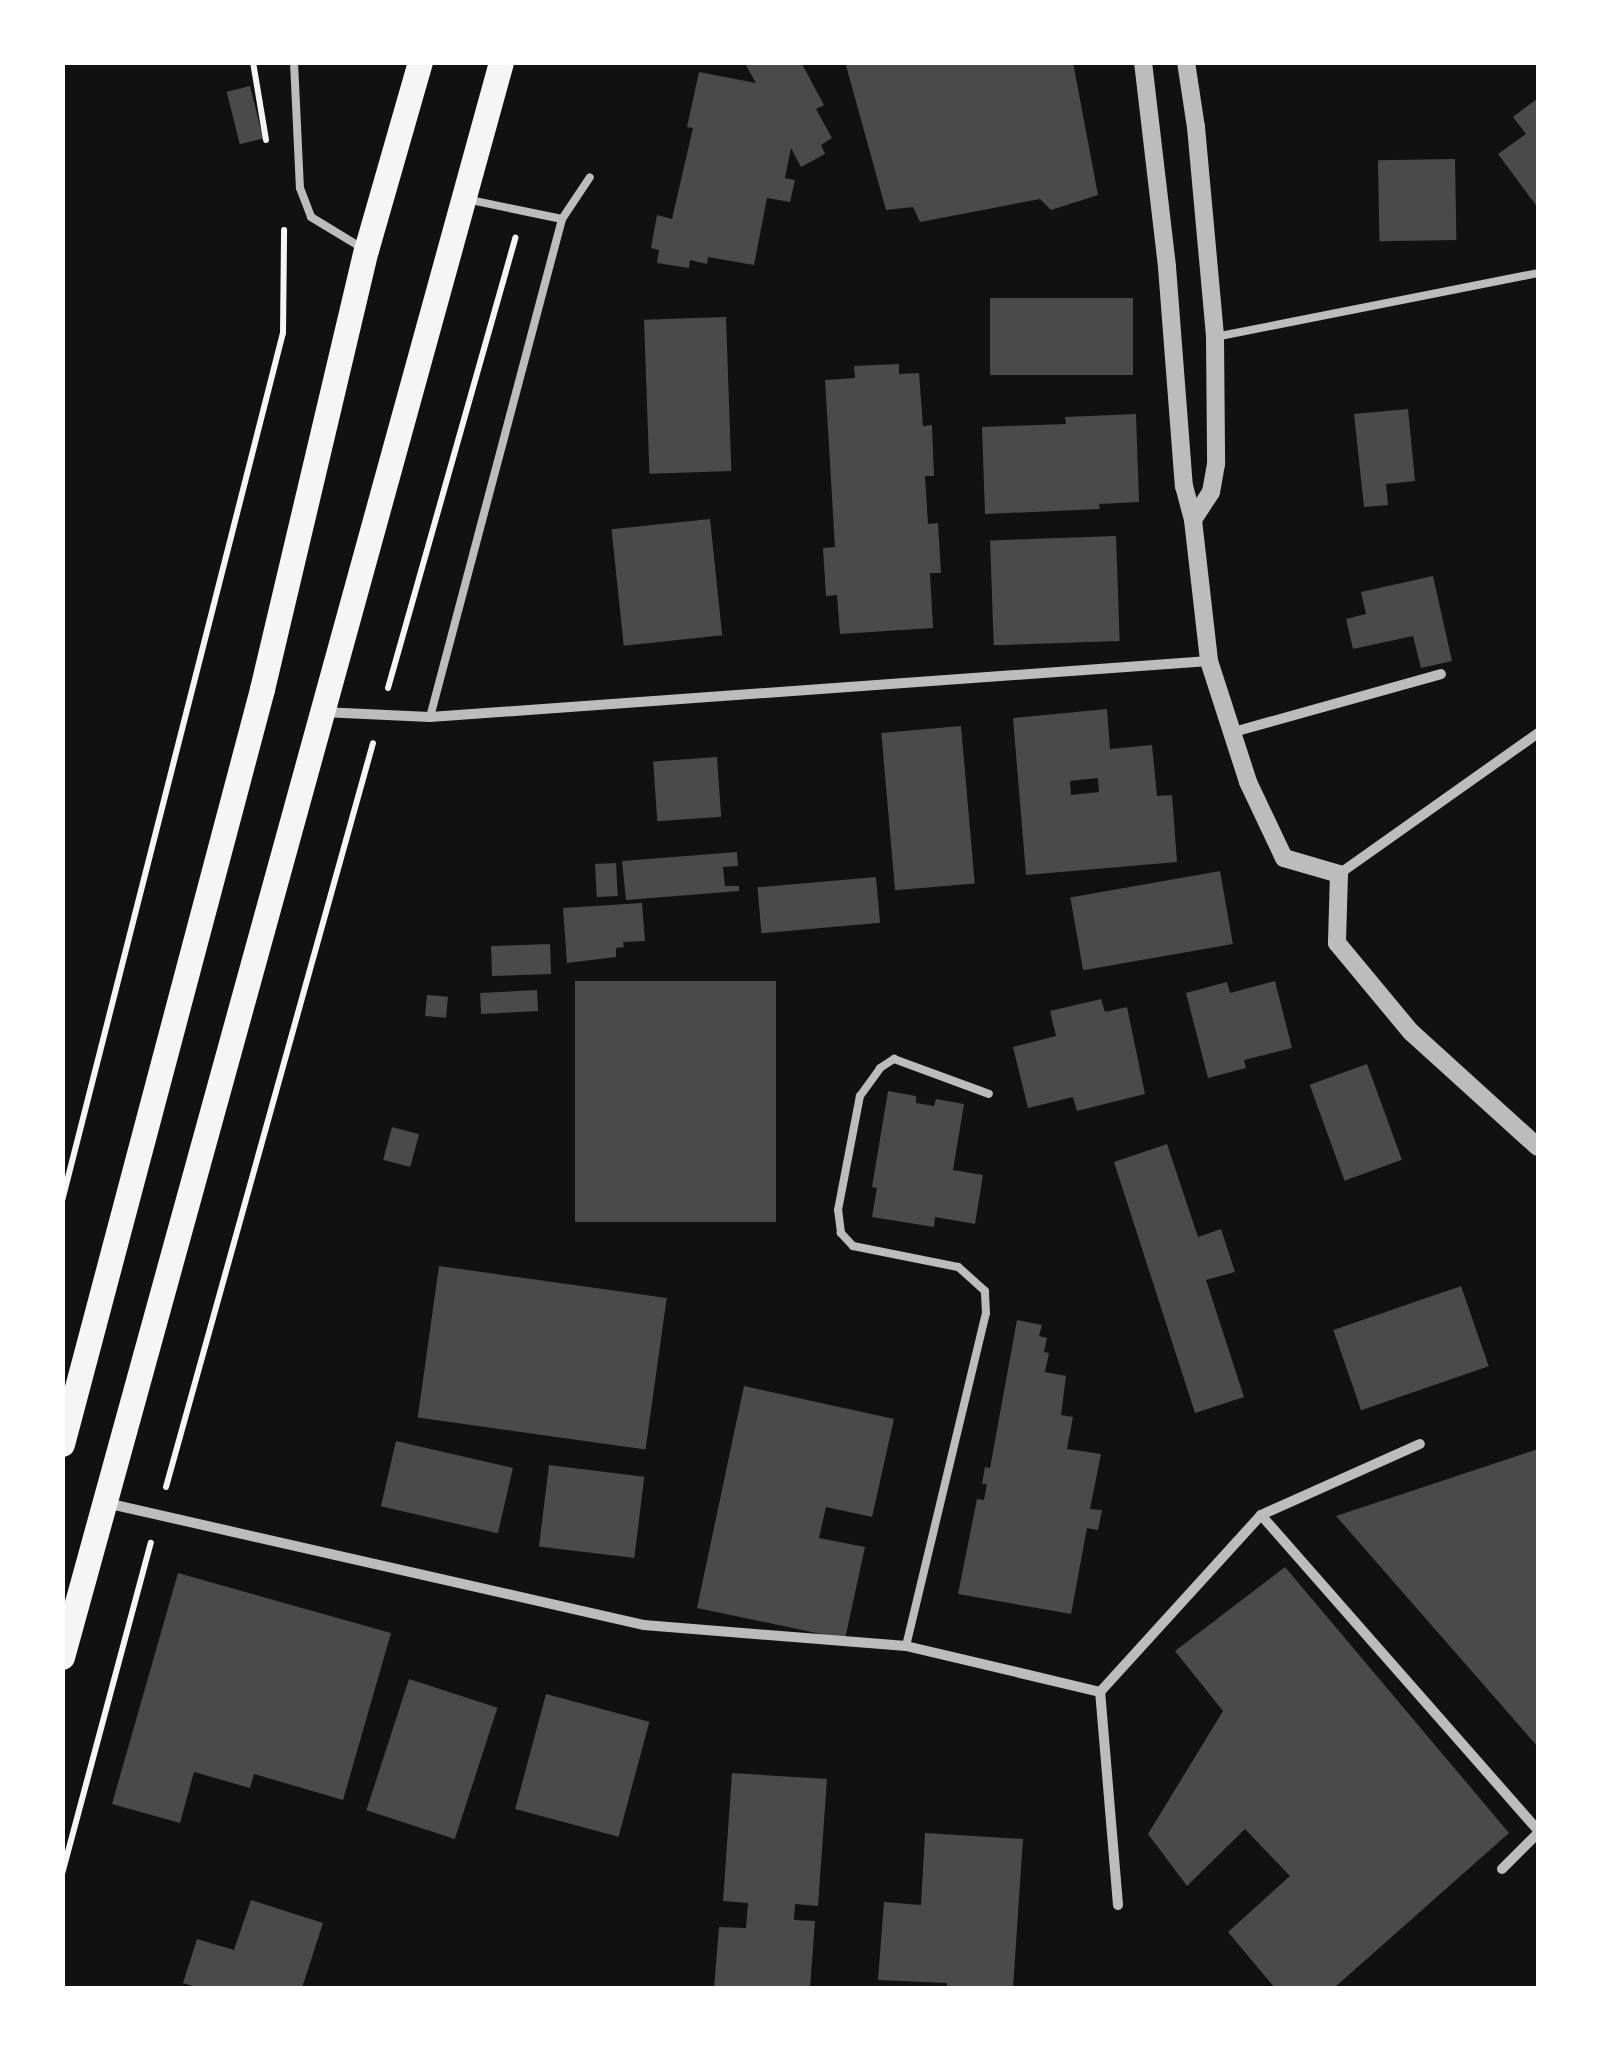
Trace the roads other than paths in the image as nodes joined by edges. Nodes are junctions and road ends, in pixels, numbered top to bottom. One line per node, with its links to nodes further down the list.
1 (294, 62): 9 (lane)
2 (420, 62): 9 (main road)
3 (500, 62): 7 (main road)
4 (1143, 62): 12 (street)
5 (1186, 62): 11 (street)
6 (590, 177): 8 (lane)
7 (466, 200): 8 (lane); 15 (main road)
8 (562, 219): 16 (lane)
9 (366, 250): 22 (main road)
10 (1538, 273): 11 (lane)
11 (1215, 337): 12 (street)
12 (1193, 520): 13 (street)
13 (1209, 661): 16 (street); 17 (street)
14 (1441, 674): 17 (street)
15 (320, 712): 16 (street); 24 (main road)
16 (430, 718)
17 (1230, 732): 19 (street)
18 (1538, 734): 19 (street)
19 (1339, 874): 21 (street)
20 (989, 1094): 26 (lane)
21 (1538, 1146)
22 (62, 1444)
23 (1420, 1444): 25 (street)
24 (106, 1503): 26 (street); 27 (main road)
25 (1261, 1515): 28 (street); 29 (street)
26 (906, 1646): 28 (street)
27 (62, 1657)
28 (1100, 1692): 31 (street)
29 (1538, 1831): 30 (street)
30 (1502, 1869)
31 (1118, 1905)

